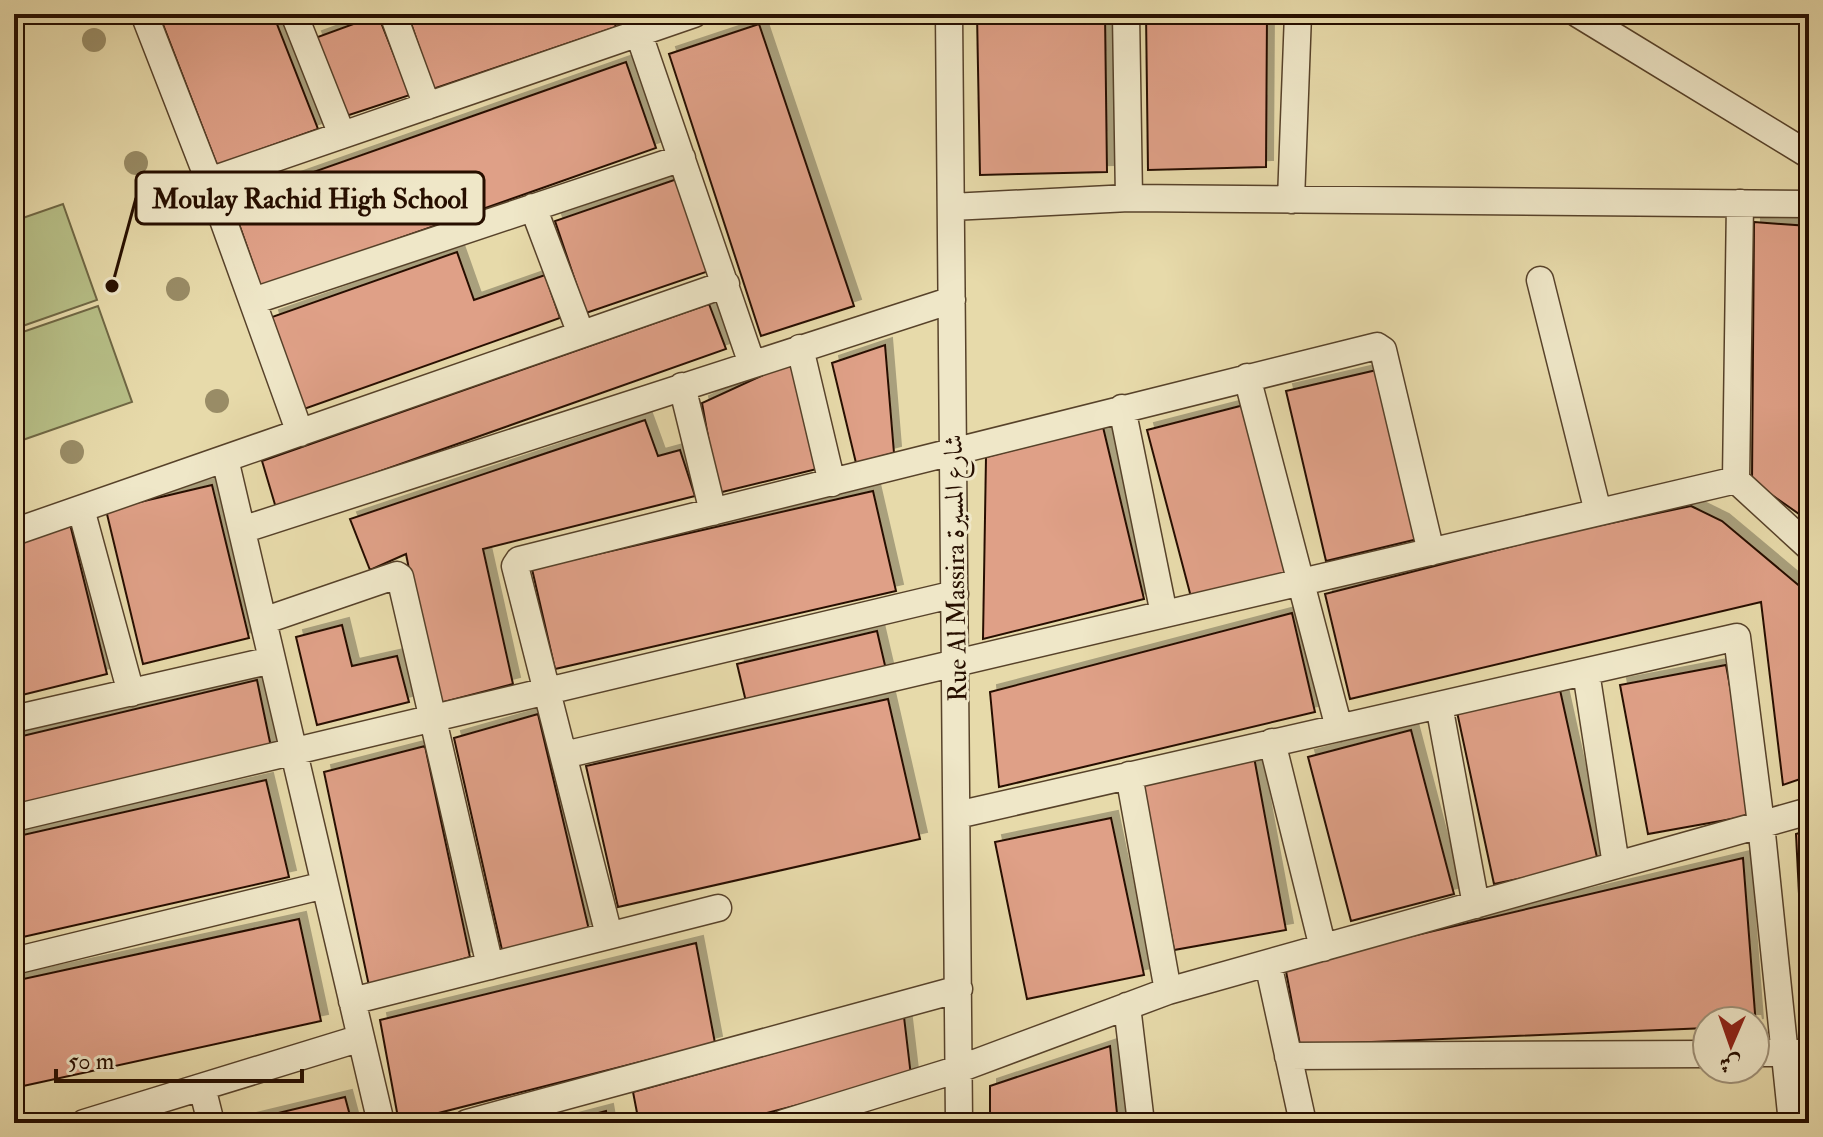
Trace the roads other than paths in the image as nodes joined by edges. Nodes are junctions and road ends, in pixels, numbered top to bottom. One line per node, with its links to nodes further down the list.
1 (144, 14): 14 (street)
2 (294, 14): 11 (street)
3 (393, 14): 10 (street)
4 (694, 14): 9 (street)
5 (949, 14): 20 (street, Rue Al Massira شارع المسيرة)
6 (1126, 14): 15 (street)
7 (1298, 14): 16 (street)
8 (1578, 14): 12 (street)
9 (636, 24): 10 (street); 13 (street)
10 (427, 106): 11 (street)
11 (342, 135): 14 (street)
12 (1809, 155)
13 (682, 158): 19 (street); 22 (street)
14 (209, 181): 24 (street)
15 (1129, 198): 16 (street); 20 (street)
16 (1291, 200): 17 (street)
17 (1740, 203): 18 (street); 34 (street)
18 (1809, 204)
19 (533, 207): 24 (street); 25 (street)
20 (951, 207): 23 (street, Rue Al Massira شارع المسيرة)
21 (1540, 280): 38 (street)
22 (726, 284): 25 (street); 27 (street)
23 (952, 300): 26 (street); 32 (street, Rue Al Massira شارع المسيرة)
24 (253, 301): 31 (street)
25 (581, 334): 31 (street)
26 (800, 348): 27 (street); 35 (street)
27 (752, 364): 29 (street)
28 (1247, 377): 30 (street); 42 (street); 43 (street)
29 (682, 386): 37 (street); 39 (street)
30 (1122, 408): 32 (street); 45 (street)
31 (300, 433): 33 (street)
32 (954, 453): 35 (street); 44 (street, Rue Al Massira شارع المسيرة)
33 (225, 459): 36 (street); 39 (street)
34 (1736, 480): 38 (street); 41 (street)
35 (832, 483): 37 (street)
36 (81, 509): 40 (street); 51 (street)
37 (713, 512): 50 (street)
38 (1598, 512): 42 (street)
39 (242, 530): 46 (street)
40 (14, 532)
41 (1809, 547)
42 (1431, 552): 43 (street)
43 (1301, 582): 45 (street); 55 (street)
44 (955, 594): 48 (street, Rue Al Massira شارع المسيرة); 50 (street)
45 (1164, 614): 48 (street)
46 (263, 621): 47 (street); 54 (street)
47 (272, 660): 51 (street); 57 (street)
48 (956, 664): 58 (street); 61 (street, Rue Al Massira شارع المسيرة)
49 (1586, 672): 52 (street); 63 (street); 64 (street)
50 (548, 691): 54 (street); 58 (street)
51 (131, 693): 53 (street)
52 (1439, 705): 55 (street); 66 (street)
53 (14, 719)
54 (433, 719): 57 (street); 72 (street)
55 (1339, 728): 56 (street)
56 (1272, 742): 59 (street); 69 (street)
57 (294, 753): 62 (street); 65 (street)
58 (564, 755): 68 (street)
59 (1129, 775): 61 (street); 74 (street)
60 (1809, 811): 63 (street)
61 (957, 815): 73 (street, Rue Al Massira شارع المسيرة)
62 (14, 818)
63 (1761, 824): 64 (street); 79 (street)
64 (1616, 865): 66 (street)
65 (325, 885): 70 (street); 75 (street)
66 (1476, 905): 69 (street)
67 (718, 908): 68 (street)
68 (609, 935): 72 (street)
69 (1323, 948): 71 (street)
70 (14, 961)
71 (1268, 963): 74 (street); 81 (street)
72 (490, 966): 75 (street)
73 (959, 989): 82 (street, Rue Al Massira شارع المسيرة); 88 (street)
74 (1168, 991): 76 (street)
75 (352, 1001): 77 (street)
76 (1127, 1006): 82 (street); 91 (street)
77 (361, 1038): 83 (street); 87 (street)
78 (1771, 1053): 79 (street)
79 (1797, 1053): 93 (street)
80 (1691, 1054): 81 (street)
81 (1288, 1056): 92 (street)
82 (959, 1069): 89 (street); 90 (street, Rue Al Massira شارع المسيرة)
83 (202, 1087): 84 (street); 86 (street)
84 (117, 1118): 85 (street)
85 (84, 1123)
86 (211, 1123)
87 (381, 1123)
88 (467, 1123)
89 (784, 1123)
90 (959, 1123)
91 (1141, 1123)
92 (1303, 1123)
93 (1792, 1123)

